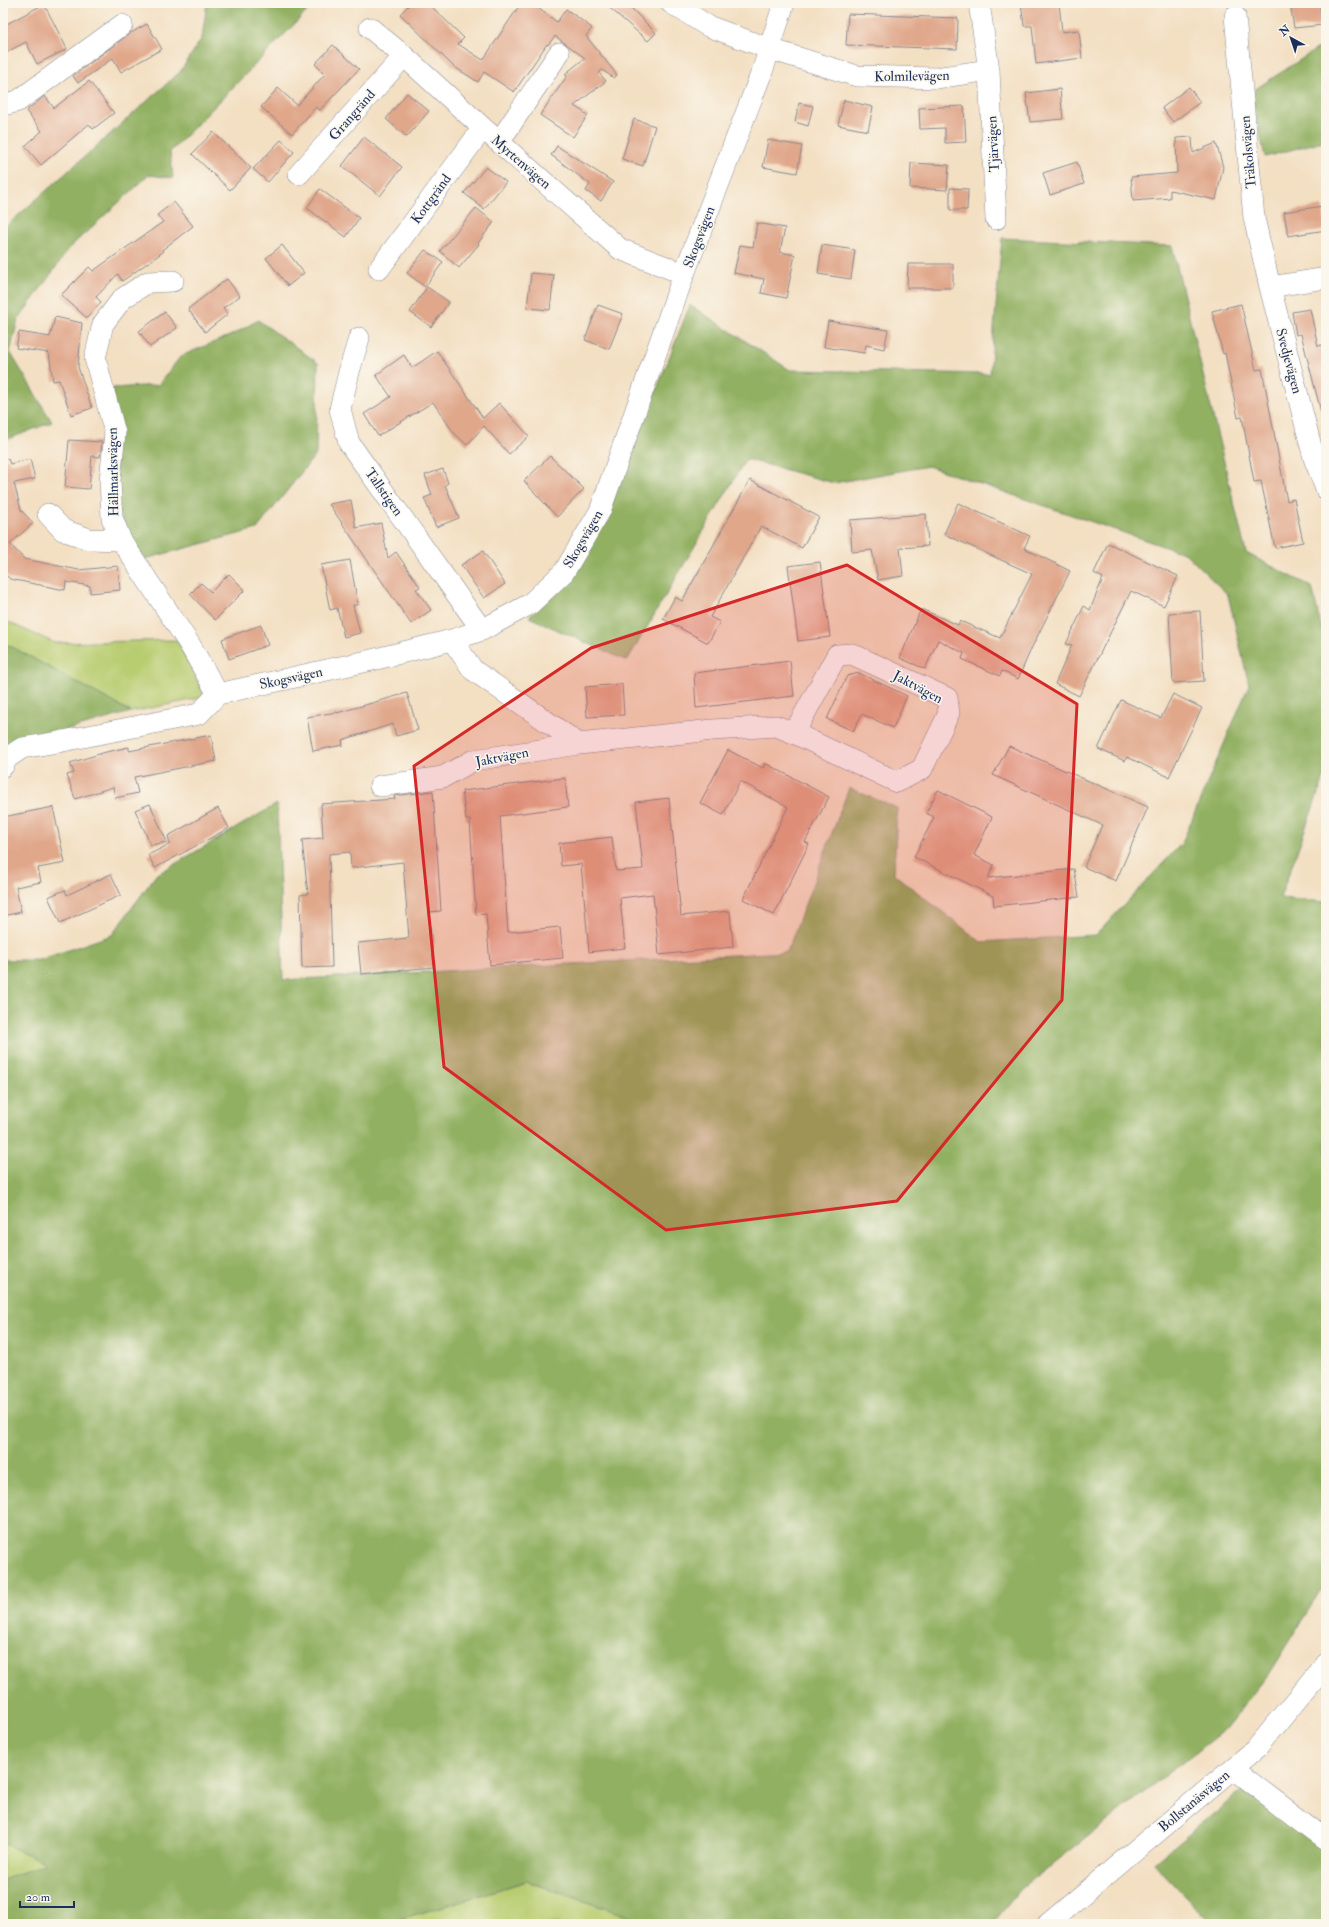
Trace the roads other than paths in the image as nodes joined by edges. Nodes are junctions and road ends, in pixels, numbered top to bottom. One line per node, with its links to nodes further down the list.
1 (671, 3): 7 (street, Kolmilevägen)
2 (784, 3): 7 (street, Skogsvägen)
3 (979, 3): 10 (street)
4 (1235, 16): 20 (street, Träkolsvägen)
5 (122, 25): 11 (street)
6 (370, 28): 9 (street, Myrtenvägen)
7 (770, 49): 10 (street, Kolmilevägen); 17 (street, Skogsvägen)
8 (559, 53): 13 (street)
9 (404, 56): 12 (street, Myrtenvägen); 14 (street, Grangränd)
10 (989, 70): 15 (street, Tjärvägen)
11 (3, 105)
12 (483, 128): 13 (street, Myrtenvägen); 16 (street, Kottgränd)
13 (499, 142): 17 (street, Myrtenvägen)
14 (299, 174)
15 (996, 218)
16 (379, 269)
17 (684, 274): 25 (street, Skogsvägen)
18 (1326, 278): 20 (street)
19 (173, 281): 24 (street, Hällmarksvägen)
20 (1270, 287): 22 (street, Svedjevägen)
21 (359, 338): 25 (street, Tallstigen)
22 (1326, 489)
23 (48, 514): 24 (street)
24 (121, 540): 27 (street, Hällmarksvägen)
25 (482, 630): 26 (street, Skogsvägen)
26 (452, 640): 27 (street, Skogsvägen); 29 (street)
27 (218, 694): 30 (street)
28 (794, 733): 28 (street, Jaktvägen); 29 (street, Jaktvägen)
29 (579, 744): 31 (street, Jaktvägen)
30 (3, 766)
31 (380, 786)
32 (1326, 1664): 33 (street, Bollstanäsvägen)
33 (1233, 1769): 34 (street); 35 (street, Bollstanäsvägen)
34 (1326, 1840)
35 (1048, 1924)

